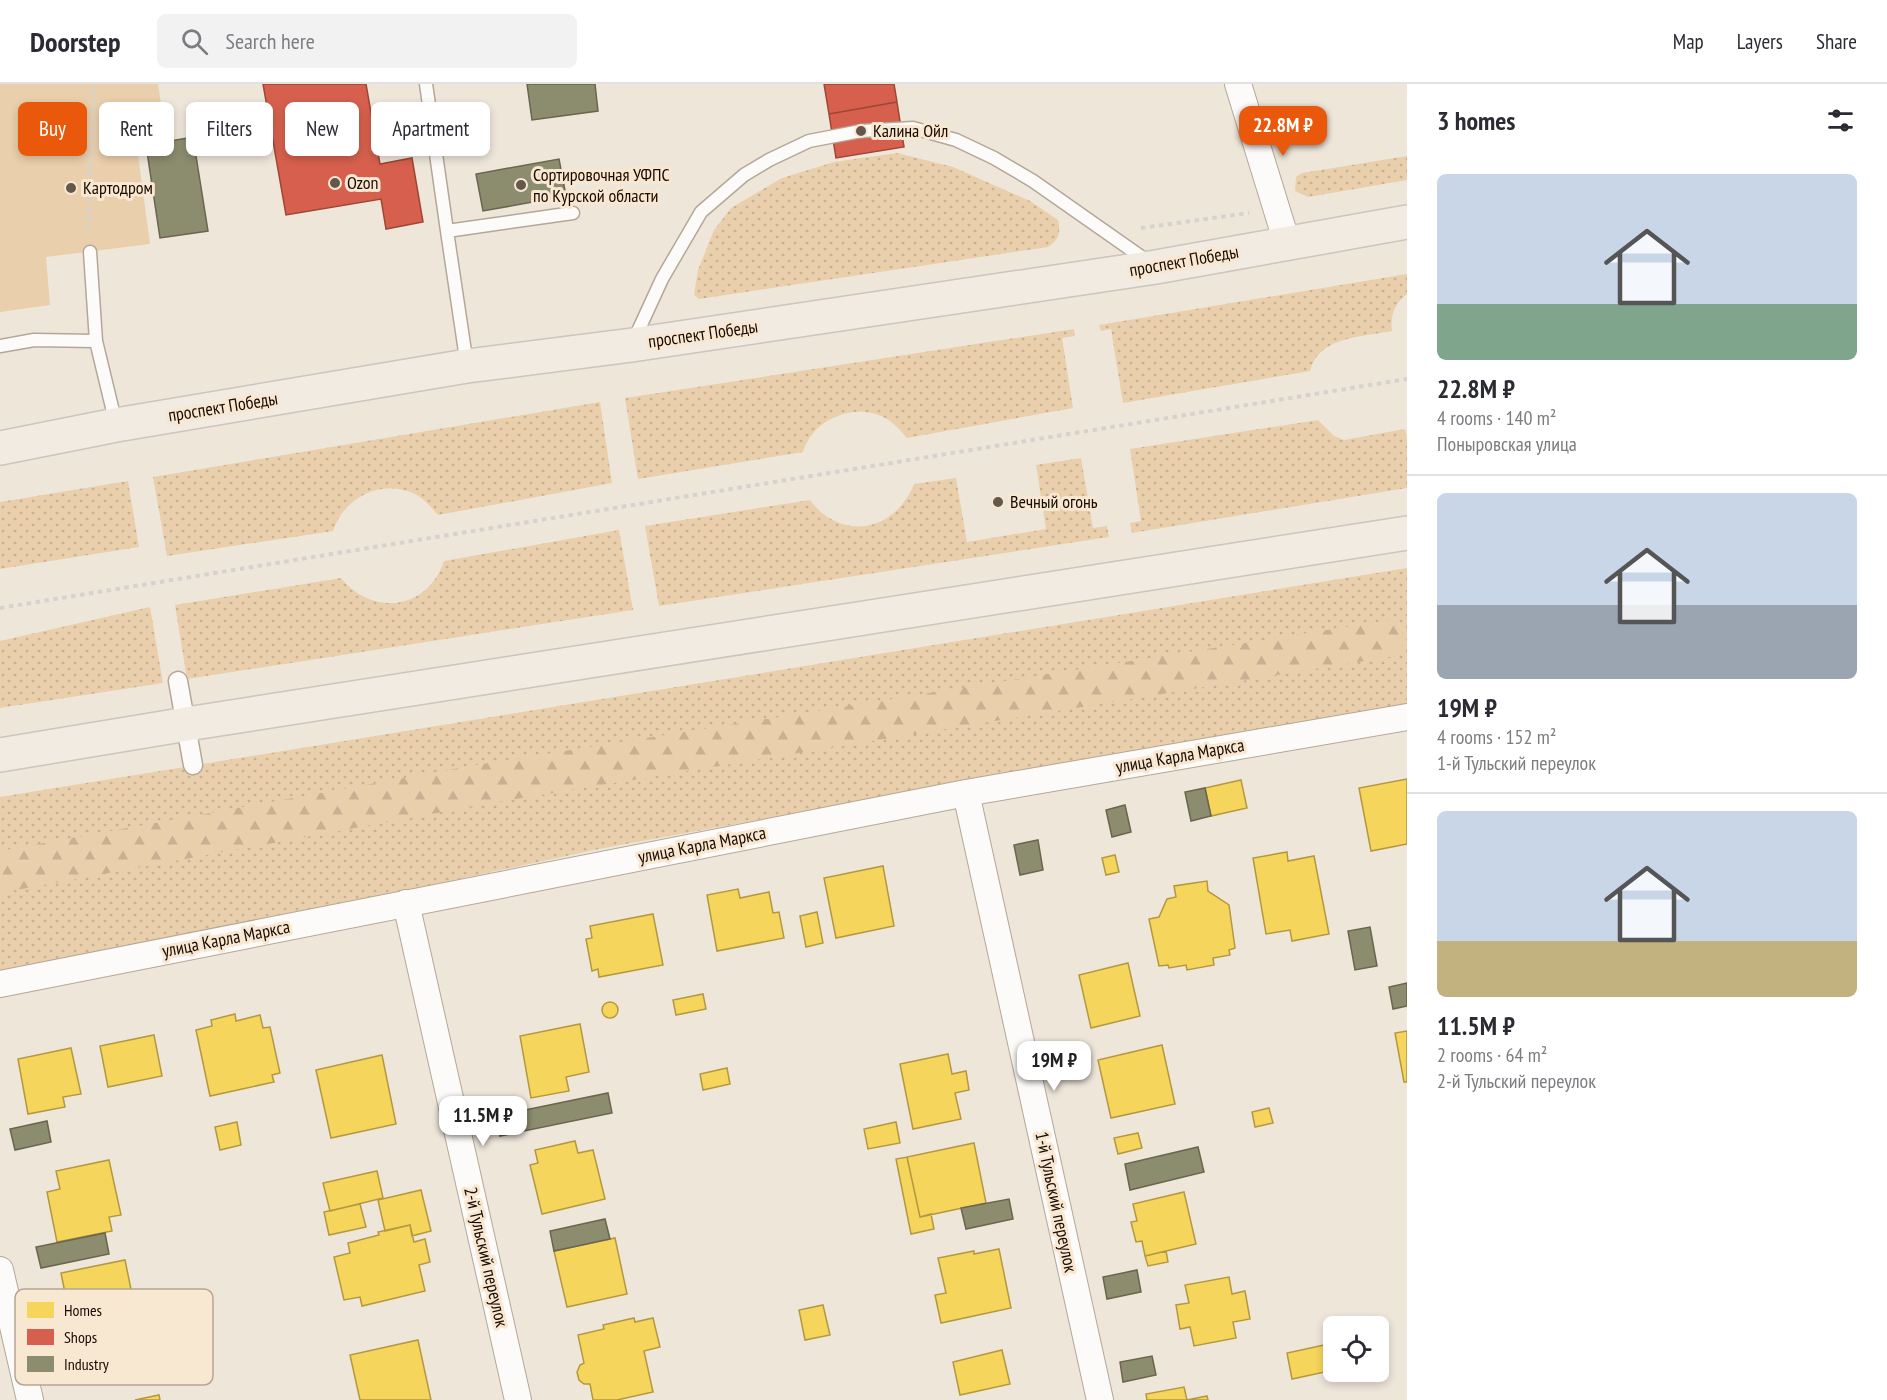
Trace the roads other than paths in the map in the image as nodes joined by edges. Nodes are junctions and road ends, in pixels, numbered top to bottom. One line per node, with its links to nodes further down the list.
1 (426, 84): 5 (lane)
2 (1238, 84): 6 (street)
3 (573, 213): 5 (lane)
4 (1407, 222): 6 (main road, проспект Победы)
5 (447, 231): 12 (lane)
6 (1287, 243): 8 (main road, проспект Победы)
7 (90, 252): 9 (lane)
8 (1156, 267): 10 (main road, проспект Победы); 10 (lane)
9 (96, 341): 11 (lane); 13 (lane)
10 (632, 345): 12 (main road, проспект Победы)
11 (0, 346)
12 (467, 366): 13 (main road, проспект Победы)
13 (116, 425): 14 (main road, проспект Победы)
14 (0, 448)
15 (1407, 533): 18 (main road)
16 (178, 681): 18 (street)
17 (1407, 717): 21 (street, улица Карла Маркса)
18 (187, 724): 19 (main road); 20 (street)
19 (0, 755)
20 (193, 765)
21 (966, 793): 22 (street, улица Карла Маркса); 29 (street, 1-й Тульский переулок)
22 (406, 903): 23 (street, улица Карла Маркса); 28 (street, 2-й Тульский переулок)
23 (0, 984)
24 (0, 1270): 25 (street)
25 (15, 1335)
26 (27, 1385): 27 (street)
27 (30, 1400)
28 (518, 1400)
29 (1100, 1400)

